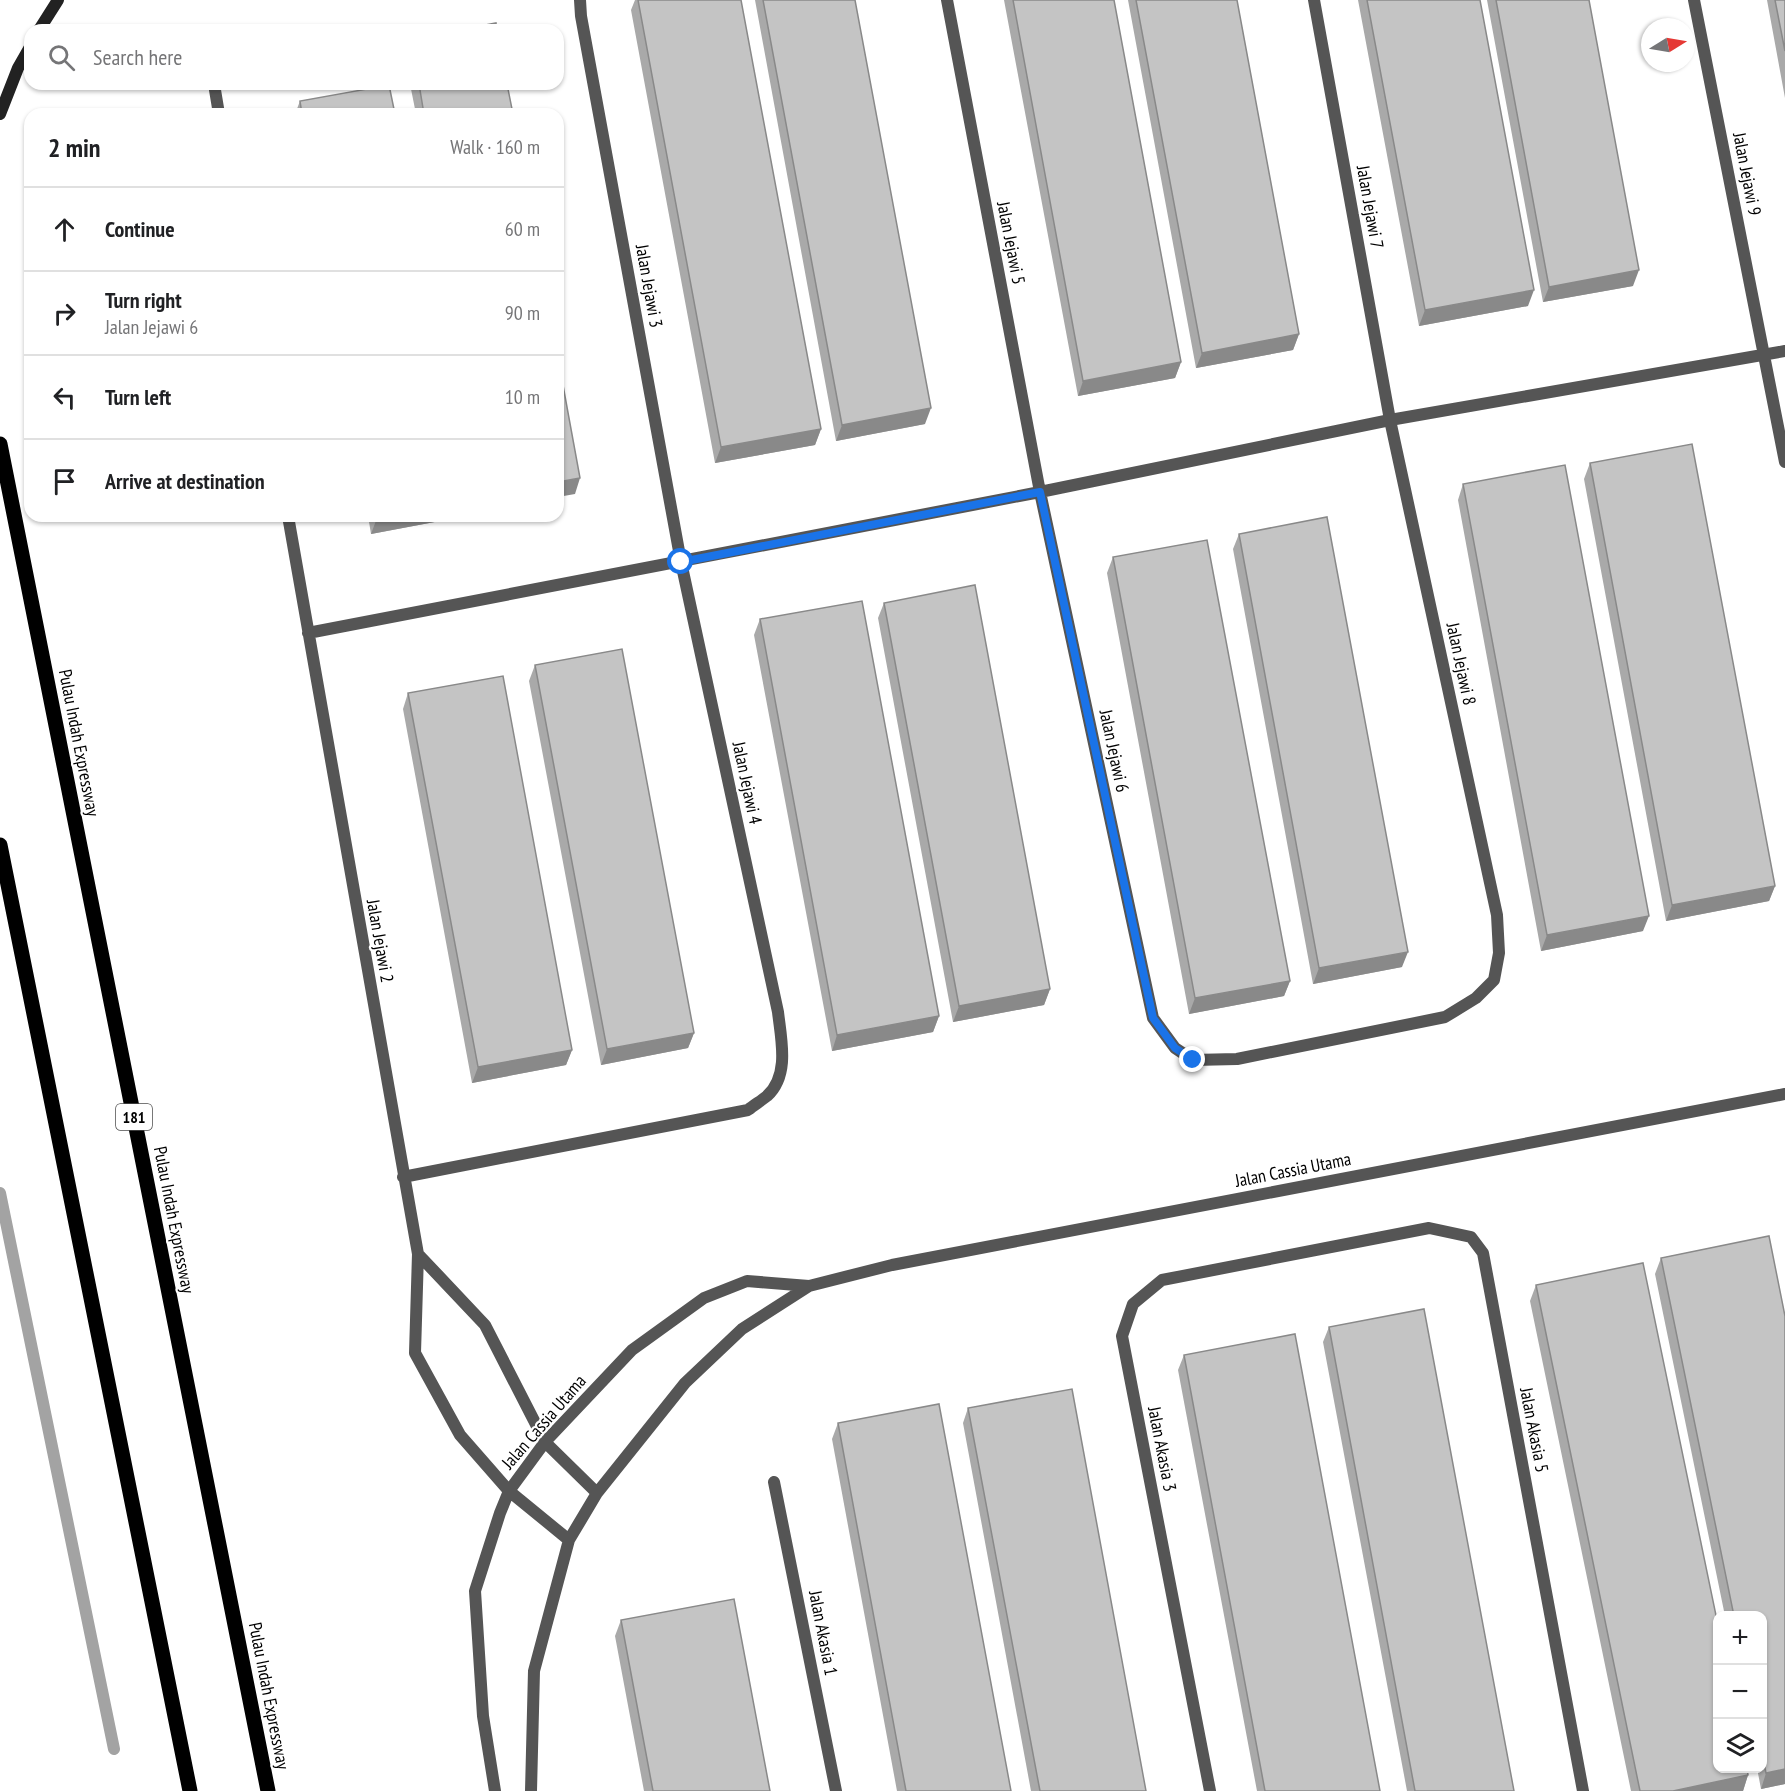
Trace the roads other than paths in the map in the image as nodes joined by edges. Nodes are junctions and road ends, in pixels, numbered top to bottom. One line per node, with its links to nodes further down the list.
1 (58, 0): 6 (main road)
2 (580, 0): 18 (street, Jalan Jejawi 3)
3 (947, 0): 16 (street, Jalan Jejawi 5)
4 (1314, 0): 13 (street, Jalan Jejawi 7)
5 (1694, 0): 12 (street, Jalan Jejawi 9)
6 (43, 24)
7 (24, 58): 10 (main road)
8 (215, 90): 9 (street)
9 (218, 108)
10 (0, 114)
11 (1785, 351): 12 (street)
12 (1765, 355): 13 (street); 15 (street, Jalan Jejawi 9)
13 (1390, 420): 16 (street); 21 (street, Jalan Jejawi 8)
14 (0, 444): 33 (main road, Pulau Indah Expressway / 181)
15 (1785, 462)
16 (1040, 492): 18 (street); 21 (street, Jalan Jejawi 6)
17 (289, 522): 19 (street, Jalan Jejawi 2)
18 (681, 562): 19 (street); 23 (street, Jalan Jejawi 4)
19 (308, 633): 23 (street, Jalan Jejawi 2)
20 (0, 845): 32 (main road)
21 (1153, 1018)
22 (1785, 1094): 26 (street, Jalan Cassia Utama)
23 (403, 1177): 25 (street, Jalan Jejawi 2)
24 (1314, 1251): 37 (street, Jalan Akasia 3); 38 (street, Jalan Akasia 5)
25 (418, 1254): 27 (street); 29 (street, Jalan Jejawi 2)
26 (809, 1286): 27 (street, Jalan Cassia Utama); 30 (street, Jalan Cassia Utama)
27 (545, 1442): 29 (street, Jalan Cassia Utama); 30 (street)
28 (774, 1482): 36 (street, Jalan Akasia 1)
29 (509, 1491): 31 (street, Jalan Jejawi 2); 34 (street, Jalan Cassia Utama)
30 (597, 1493): 31 (street, Jalan Cassia Utama)
31 (569, 1540): 35 (street, Jalan Cassia Utama)
32 (190, 1791)
33 (268, 1791)
34 (495, 1791)
35 (531, 1791)
36 (836, 1791)
37 (1210, 1791)
38 (1583, 1791)

